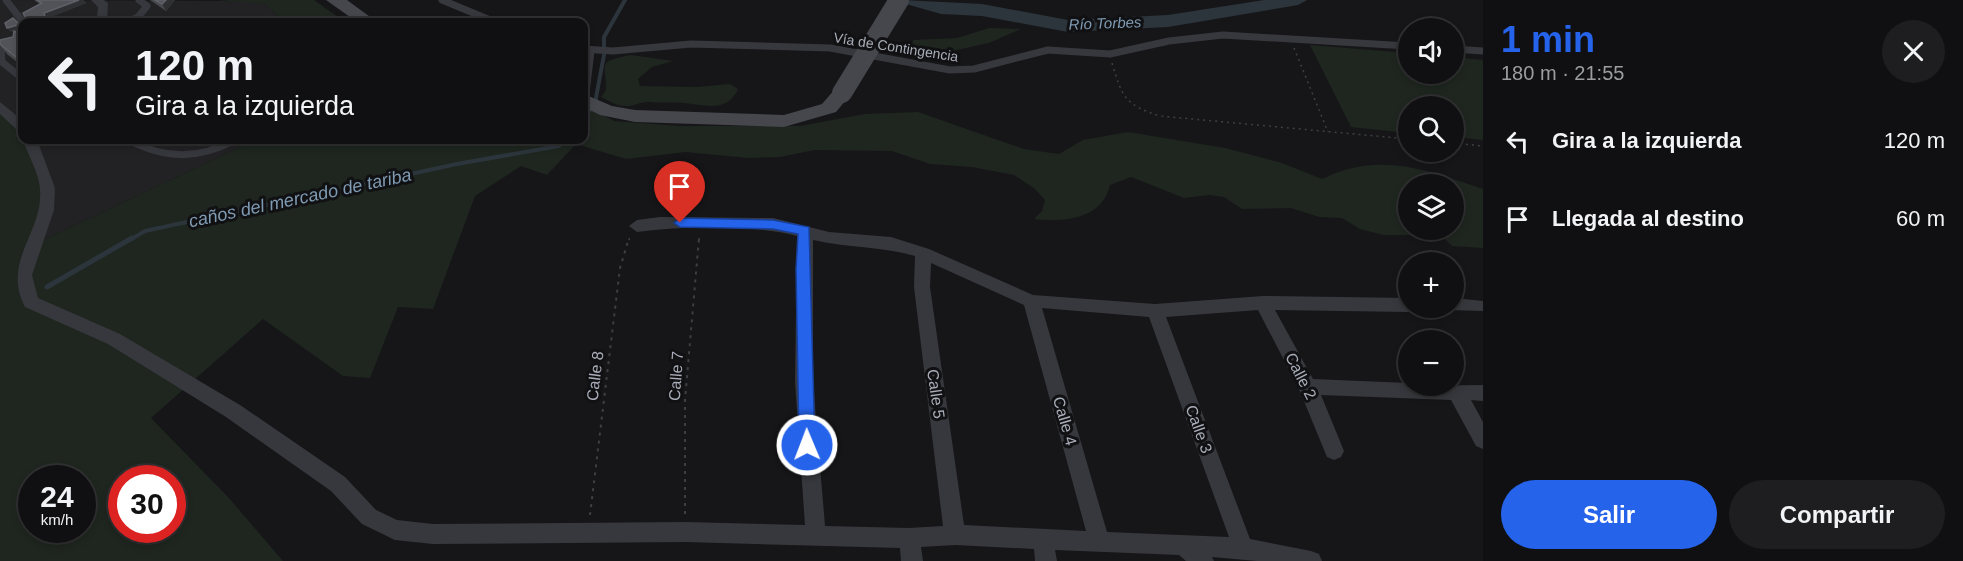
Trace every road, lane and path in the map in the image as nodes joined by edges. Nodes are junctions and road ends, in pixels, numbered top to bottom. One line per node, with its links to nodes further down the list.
1 (6, 0): 7 (lane)
2 (97, 0): 8 (street)
3 (139, 0): 9 (lane)
4 (335, 0): 10 (street)
5 (442, 0): 11 (lane)
6 (899, 0): 23 (street, bridge)
7 (19, 18)
8 (100, 18)
9 (136, 18)
10 (362, 18)
11 (485, 18)
12 (1290, 40): 14 (lane, Vía de Contingencia); 20 (lane, Vía de Contingencia); 26 (path)
13 (18, 44): 15 (street)
14 (1398, 45)
15 (0, 48): 22 (lane)
16 (588, 50): 18 (lane, Vía de Contingencia)
17 (1464, 50): 19 (lane)
18 (591, 51): 20 (lane, Vía de Contingencia); 21 (lane)
19 (1483, 51)
20 (1110, 54): 26 (path)
21 (588, 72)
22 (18, 75)
23 (588, 103)
24 (0, 106): 25 (street)
25 (18, 123)
26 (1328, 132): 27 (path)
27 (1398, 138)
28 (32, 144): 50 (street)
29 (138, 144): 30 (lane)
30 (224, 144)
31 (1464, 144): 32 (path)
32 (1483, 146)
33 (700, 222): 34 (street); 35 (street); 51 (path, Calle 7)
34 (637, 226): 50 (path, Calle 8)
35 (805, 231): 36 (street); 52 (street)
36 (923, 253): 37 (street); 53 (street, Calle 5)
37 (1031, 301): 42 (street); 56 (street, Calle 4)
38 (1263, 303): 39 (street); 42 (street); 43 (street, Calle 2)
39 (1398, 305)
40 (1464, 305): 41 (street)
41 (1479, 306)
42 (1155, 311): 57 (street, Calle 3)
43 (1308, 387): 44 (street); 49 (street, Calle 2)
44 (1398, 390)
45 (1464, 392): 46 (street)
46 (1483, 393)
47 (1458, 396): 48 (street)
48 (1483, 440)
49 (1334, 451)
50 (588, 532): 51 (street)
51 (685, 532): 52 (street)
52 (816, 534): 54 (street)
53 (955, 535): 54 (street); 55 (street)
54 (909, 538): 59 (street)
55 (1043, 538): 56 (street); 60 (street)
56 (1099, 540): 58 (street)
57 (1243, 548): 58 (street); 62 (street)
58 (1185, 553): 61 (street)
59 (912, 561)
60 (1046, 561)
61 (1203, 561)
62 (1311, 561)

